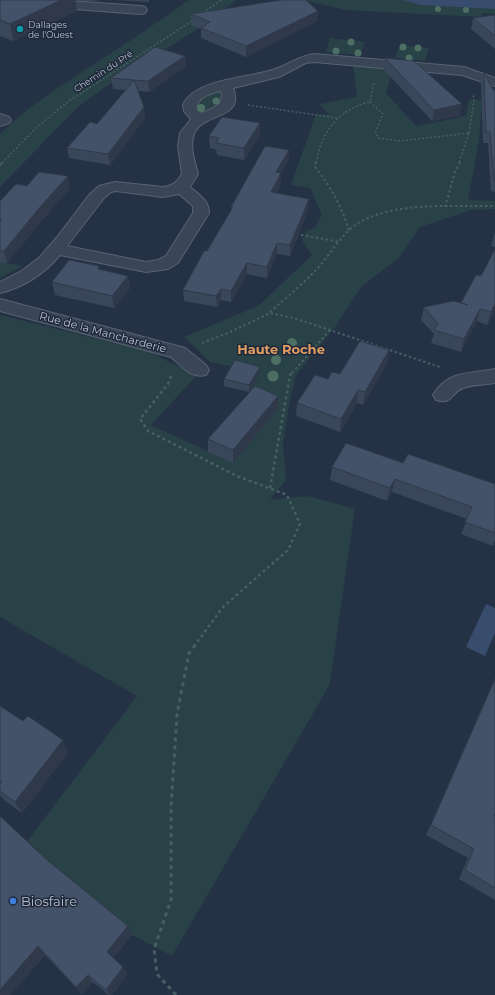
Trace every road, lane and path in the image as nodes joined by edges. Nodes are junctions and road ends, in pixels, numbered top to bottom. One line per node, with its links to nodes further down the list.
1 (34, 0): 3 (street)
2 (222, 0): 4 (path)
3 (141, 10)
4 (199, 16)
5 (193, 20): 17 (path, Chemin du Pré)
6 (375, 81): 10 (path)
7 (495, 82): 8 (street)
8 (225, 85): 14 (street); 14 (street)
9 (473, 93): 16 (path)
10 (370, 102): 13 (path); 16 (path)
11 (244, 104): 13 (path)
12 (0, 118): 15 (street)
13 (337, 118): 21 (path)
14 (198, 119): 18 (street)
15 (0, 122)
16 (469, 133): 20 (path)
17 (0, 165)
18 (180, 187): 24 (street); 24 (street)
19 (495, 206): 20 (path)
20 (445, 207): 21 (path)
21 (349, 231): 23 (path)
22 (295, 234): 23 (path)
23 (340, 242): 27 (path)
24 (56, 249): 25 (street)
25 (0, 288)
26 (0, 305): 29 (street, Rue de la Mancharderie)
27 (270, 313): 28 (path); 29 (path)
28 (330, 330): 30 (path); 34 (path)
29 (178, 352): 31 (street, Rue de la Mancharderie); 34 (path)
30 (434, 365)
31 (199, 370)
32 (495, 376): 33 (street)
33 (443, 395)
34 (270, 488): 35 (path)
35 (176, 995)

